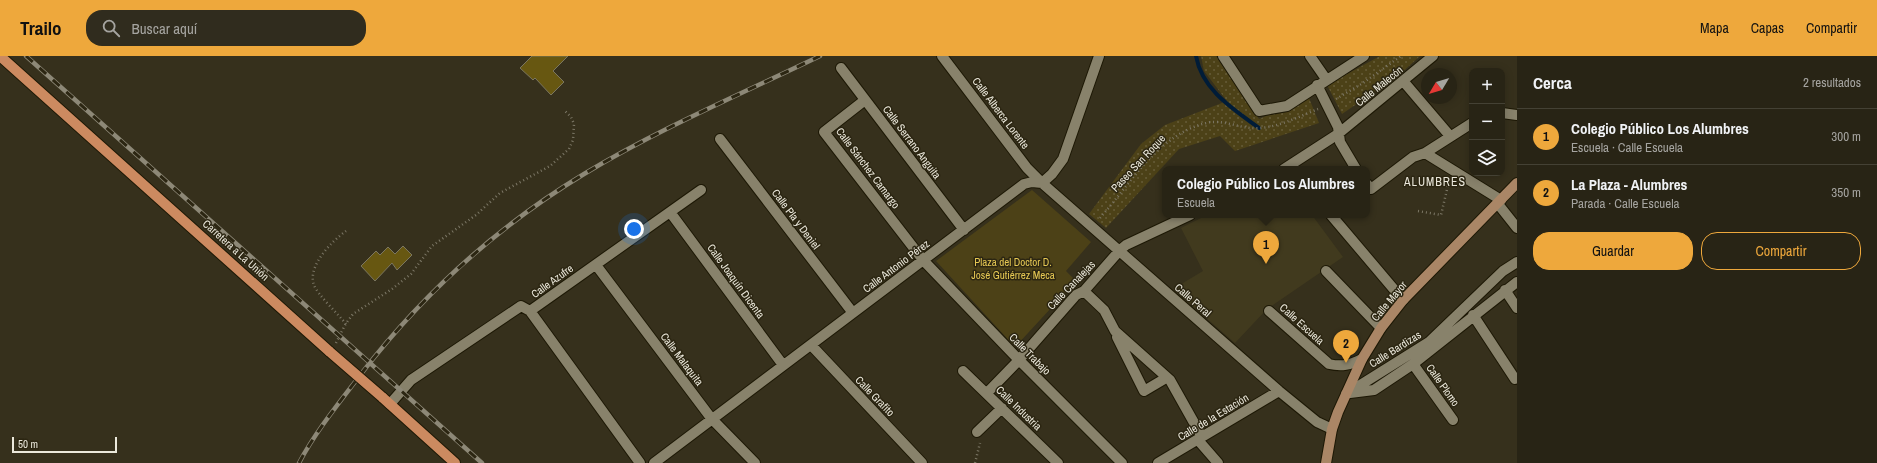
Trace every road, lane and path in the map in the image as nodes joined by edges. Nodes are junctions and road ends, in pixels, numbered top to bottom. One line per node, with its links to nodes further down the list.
1 (0, 56): 56 (main road, Carretera a La Unión)
2 (942, 56): 25 (street, Calle Alberca Lorente)
3 (1099, 56): 25 (street)
4 (1223, 56): 10 (street)
5 (1310, 56): 10 (street)
6 (1401, 56): 13 (path, Paseo San Roque)
7 (1433, 56): 11 (street, Calle Malecón)
8 (1361, 57): 10 (street)
9 (841, 68): 12 (street, Calle Serrano Anguita)
10 (1321, 82): 13 (street)
11 (1404, 82): 18 (street, Calle Malecón); 19 (street)
12 (865, 100): 36 (street, Calle Serrano Anguita); 39 (street, Calle Sánchez Camargo)
13 (1328, 104): 18 (street); 34 (path, Paseo San Roque)
14 (564, 110): 52 (path)
15 (1505, 113): 16 (street)
16 (1517, 115)
17 (1469, 125): 19 (street)
18 (1338, 134): 22 (street); 23 (street)
19 (1450, 136): 21 (street)
20 (720, 139): 50 (street, Calle Pla y Deniel)
21 (1425, 152): 27 (street); 29 (street)
22 (1289, 166)
23 (1354, 166)
24 (1450, 177): 30 (path)
25 (1042, 183): 34 (street, Calle Peral); 36 (street, Calle Antonio Pérez)
26 (1517, 183): 29 (street, Calle Mayor)
27 (1370, 189)
28 (700, 190): 31 (street, Calle Azufre)
29 (1500, 202): 35 (street); 46 (street, Calle Mayor)
30 (1418, 211)
31 (670, 212): 41 (street, Calle Azufre); 60 (street, Calle Joaquín Dicenta)
32 (1184, 218): 38 (street, Calle Canalejas)
33 (1334, 218): 46 (street)
34 (1092, 226): 38 (street, Calle Peral)
35 (1517, 228)
36 (964, 230): 39 (street, Calle Antonio Pérez)
37 (346, 231): 52 (path)
38 (1120, 250): 45 (street, Calle Canalejas); 64 (street, Calle Peral)
39 (922, 260): 50 (street, Calle Antonio Pérez); 58 (street, Calle Trabajo)
40 (1517, 262): 66 (street, Calle Bardizas)
41 (596, 265): 49 (street, Calle Azufre); 69 (street, Calle Malaquita)
42 (1326, 271): 53 (street)
43 (1517, 282): 44 (street, Calle Bardizas)
44 (1505, 290): 47 (street); 51 (street, Calle Bardizas)
45 (1084, 291): 54 (street); 58 (street, Calle Canalejas)
46 (1403, 300): 53 (street, Calle Mayor)
47 (1517, 308)
48 (1269, 311): 57 (street, Calle Escuela)
49 (530, 312): 67 (street); 75 (street, Calle Azufre)
50 (853, 313): 55 (street, Calle Antonio Pérez)
51 (1473, 315): 59 (street, Calle Bardizas); 63 (street)
52 (346, 324): 56 (path)
53 (1381, 328): 57 (street, Calle Mayor)
54 (1115, 331): 62 (street); 62 (street)
55 (811, 345): 60 (street, Calle Antonio Pérez); 78 (street, Calle Grafito)
56 (330, 352): 67 (main road, Carretera a La Unión, bridge)
57 (1362, 359): 66 (street, Calle Mayor)
58 (1019, 360): 65 (street, Calle Canalejas); 81 (street, Calle Trabajo)
59 (1413, 364): 66 (street, Calle Bardizas); 70 (street, Calle Plomo)
60 (783, 365): 69 (street, Calle Antonio Pérez)
61 (963, 371): 65 (street, Calle Industria)
62 (1166, 378): 73 (street)
63 (1516, 379)
64 (1279, 391): 71 (street, Calle Peral); 73 (street, Calle de la Estación)
65 (987, 393): 68 (street, Calle Industria)
66 (1346, 394): 71 (street, Calle Mayor)
67 (386, 400): 74 (main road, Carretera a La Unión)
68 (1002, 408): 72 (street); 80 (street, Calle Industria)
69 (711, 418): 76 (street, Calle Antonio Pérez); 77 (street, Calle Malaquita)
70 (1453, 420)
71 (1332, 429): 84 (street, Calle Mayor)
72 (978, 438): 79 (path)
73 (1200, 438): 82 (street, Calle de la Estación); 83 (street)
74 (455, 463)
75 (640, 463)
76 (654, 463)
77 (755, 463)
78 (922, 463)
79 (975, 463)
80 (1058, 463)
81 (1122, 463)
82 (1158, 463)
83 (1218, 463)
84 (1326, 463)

